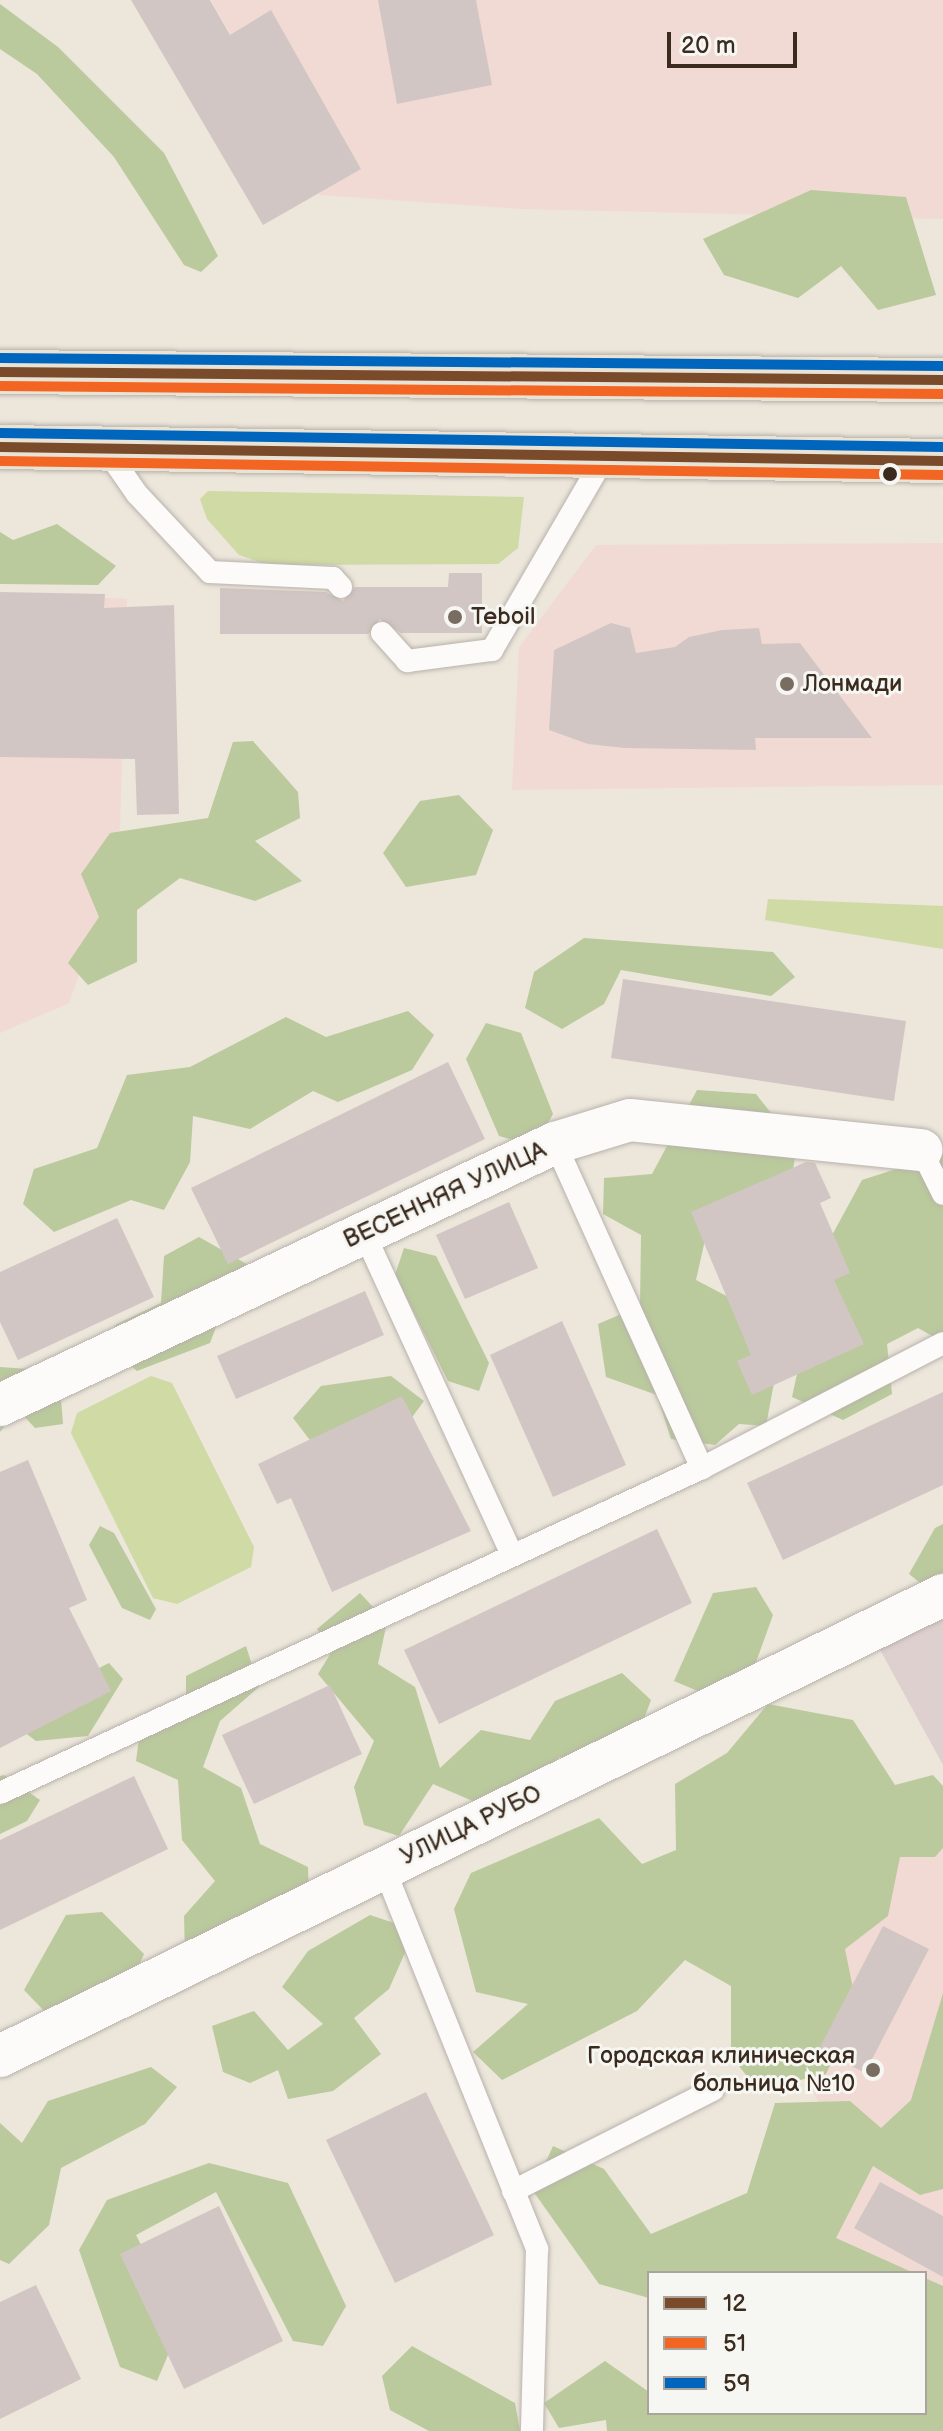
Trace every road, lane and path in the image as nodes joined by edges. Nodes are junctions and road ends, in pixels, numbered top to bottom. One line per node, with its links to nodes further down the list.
1 (0, 372): 2 (main road)
2 (943, 380)
3 (0, 447): 4 (main road)
4 (104, 447): 5 (main road); 7 (lane)
5 (605, 456): 6 (main road); 8 (lane)
6 (943, 461)
7 (341, 587)
8 (382, 633)
9 (555, 1143): 10 (street, ВЕСЕННЯЯ УЛИЦА); 12 (street, ВЕСЕННЯЯ УЛИЦА); 15 (lane)
10 (921, 1150): 11 (lane)
11 (943, 1194)
12 (364, 1233): 14 (street, ВЕСЕННЯЯ УЛИЦА); 16 (lane)
13 (943, 1343): 15 (lane)
14 (0, 1405)
15 (702, 1468): 16 (lane)
16 (512, 1555): 18 (lane)
17 (943, 1595): 19 (street, УЛИЦА РУБО)
18 (0, 1793)
19 (384, 1868): 20 (street, УЛИЦА РУБО); 22 (lane)
20 (0, 2056)
21 (713, 2090): 22 (lane)
22 (513, 2191): 23 (lane)
23 (532, 2431)

